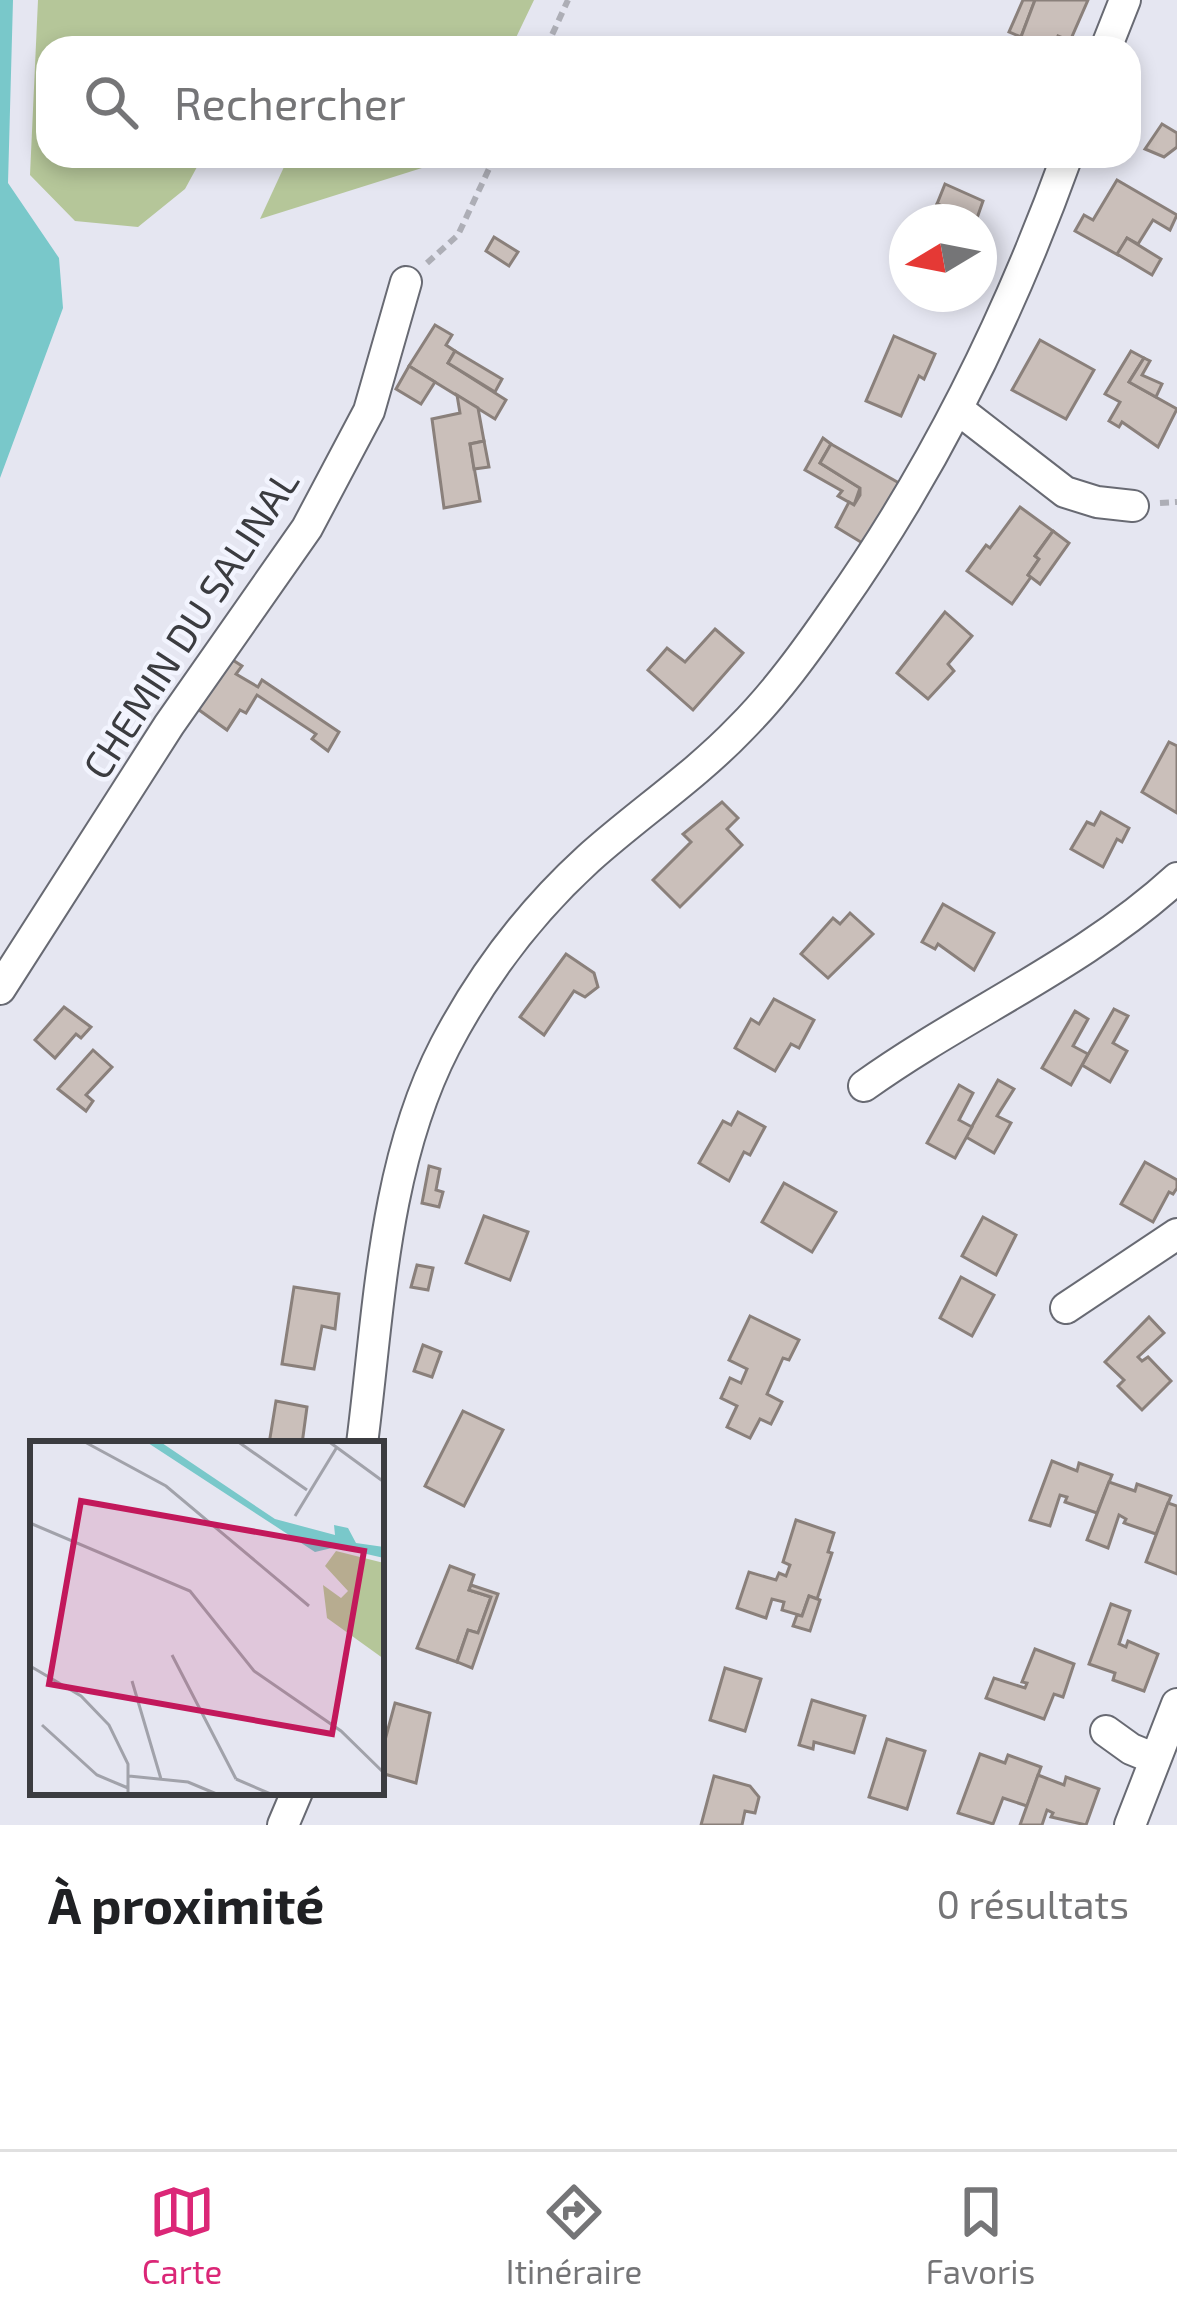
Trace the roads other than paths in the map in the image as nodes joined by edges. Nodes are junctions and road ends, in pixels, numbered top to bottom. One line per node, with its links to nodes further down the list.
1 (1125, 0): 2 (street)
2 (1111, 36)
3 (1062, 168): 5 (street)
4 (406, 282): 8 (street, CHEMIN DU SALINAL)
5 (959, 410): 6 (street); 12 (street)
6 (1133, 506)
7 (1177, 878): 9 (street)
8 (0, 989)
9 (864, 1087)
10 (1177, 1234): 11 (street)
11 (1066, 1308)
12 (362, 1441)
13 (1177, 1704): 15 (street)
14 (1106, 1731): 15 (street)
15 (1153, 1758): 18 (street)
16 (296, 1795): 17 (street)
17 (283, 1825)
18 (1130, 1825)

